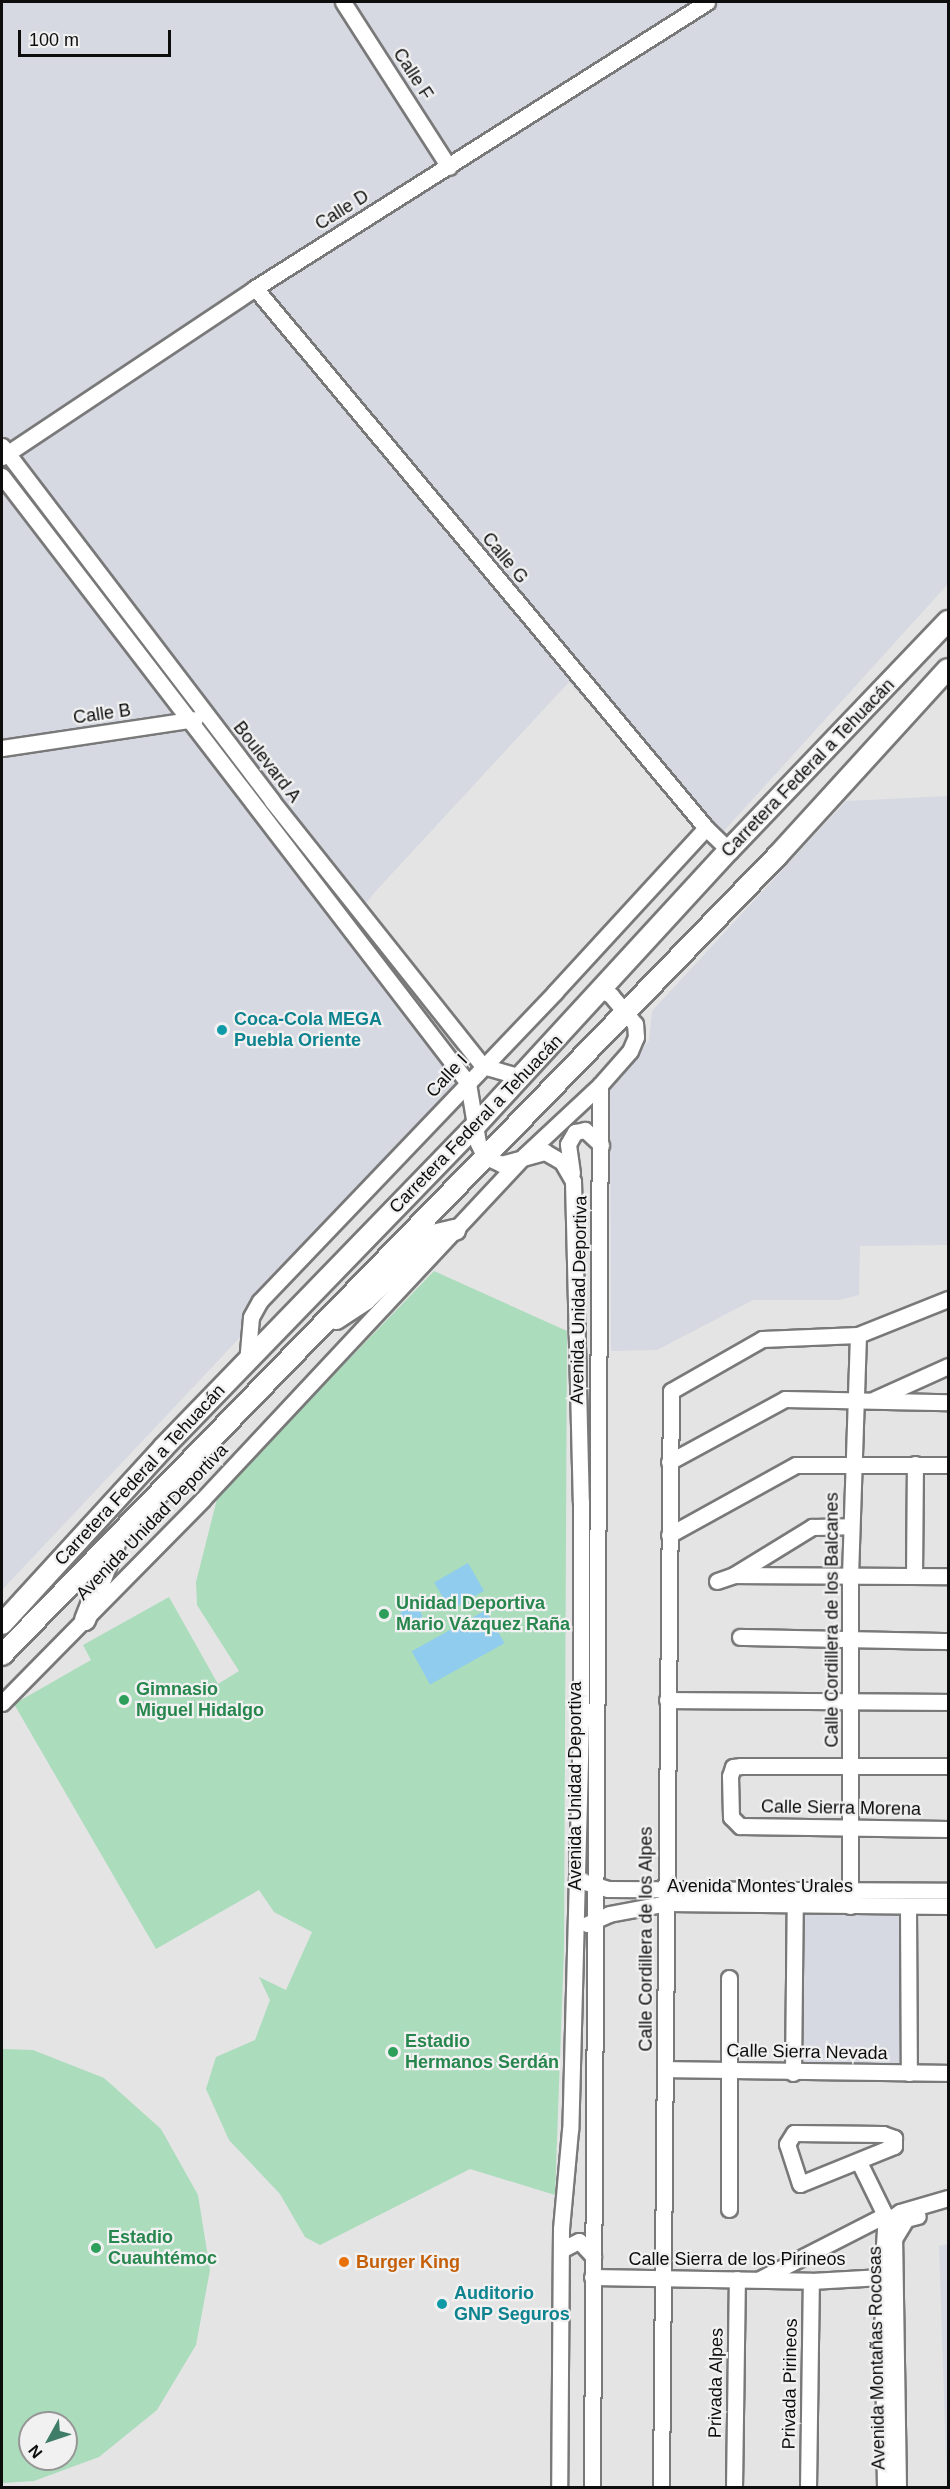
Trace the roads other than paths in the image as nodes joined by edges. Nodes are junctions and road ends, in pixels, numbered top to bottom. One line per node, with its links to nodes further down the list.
1 (343, 2): 3 (street, Calle F)
2 (707, 2): 3 (street, Calle D)
3 (449, 166): 4 (street, Calle D)
4 (255, 288): 5 (street, Calle D); 12 (street, Calle G)
5 (4, 451): 9 (street, Boulevard A)
6 (2, 476): 10 (street, Boulevard A)
7 (948, 621): 13 (main road, Carretera Federal a Tehuacán)
8 (948, 669): 17 (main road, Carretera Federal a Tehuacán)
9 (206, 715): 10 (street, Calle B); 14 (street, Boulevard A)
10 (187, 722): 11 (street, Calle B); 15 (street, Boulevard A)
11 (2, 748)
12 (706, 828): 13 (street, Calle G); 18 (street, Calle I)
13 (729, 850): 16 (main road, Carretera Federal a Tehuacán)
14 (352, 900): 15 (street); 18 (street, Boulevard A)
15 (336, 910): 20 (street, Boulevard A)
16 (603, 991): 17 (street); 19 (main road, Carretera Federal a Tehuacán)
17 (626, 1010): 21 (street, Avenida Unidad Deportiva); 25 (main road, Carretera Federal a Tehuacán)
18 (483, 1066): 19 (street); 20 (street, Calle I)
19 (521, 1077): 22 (main road, Carretera Federal a Tehuacán)
20 (468, 1083): 22 (street, Boulevard A); 31 (street, Calle I)
21 (600, 1085): 23 (street, Avenida Unidad Deportiva); 24 (street, Avenida Unidad Deportiva)
22 (477, 1124): 25 (street); 31 (main road, Carretera Federal a Tehuacán)
23 (601, 1144): 26 (street); 39 (street, Avenida Unidad Deportiva)
24 (525, 1155): 25 (street, Avenida Unidad Deportiva); 26 (street, Avenida Unidad Deportiva); 27 (street, Avenida Unidad Deportiva)
25 (484, 1156): 30 (main road, Carretera Federal a Tehuacán)
26 (573, 1181): 39 (street, Avenida Unidad Deportiva)
27 (455, 1230): 30 (main road); 49 (street, Avenida Unidad Deportiva)
28 (948, 1299): 29 (street)
29 (858, 1335): 33 (street, Calle Cordillera de los Balcanes); 35 (street, Calle Cordillera de los Alpes)
30 (302, 1342): 41 (main road, Carretera Federal a Tehuacán)
31 (247, 1363): 50 (main road, Carretera Federal a Tehuacán)
32 (948, 1366): 33 (street)
33 (862, 1402): 34 (street); 35 (street); 36 (street, Calle Cordillera de los Balcanes)
34 (948, 1402)
35 (669, 1462): 42 (street, Calle Cordillera de los Alpes)
36 (852, 1464): 37 (street); 40 (street, Calle Cordillera de los Balcanes); 42 (street)
37 (915, 1464): 38 (street); 44 (street)
38 (948, 1465)
39 (588, 1503): 47 (street, Avenida Unidad Deportiva)
40 (851, 1526): 43 (street); 45 (street, Calle Cordillera de los Balcanes)
41 (121, 1531): 49 (main road); 54 (main road, Carretera Federal a Tehuacán)
42 (669, 1535): 55 (street, Calle Cordillera de los Alpes)
43 (734, 1575): 45 (street); 48 (street)
44 (915, 1575): 45 (street); 46 (street)
45 (850, 1576): 52 (street, Calle Cordillera de los Balcanes)
46 (948, 1576)
47 (588, 1579): 63 (street, Avenida Unidad Deportiva); 64 (street, Avenida Unidad Deportiva)
48 (717, 1581)
49 (85, 1620): 58 (street, Avenida Unidad Deportiva)
50 (2, 1624)
51 (740, 1637): 52 (street)
52 (850, 1639): 53 (street); 56 (street, Calle Cordillera de los Balcanes)
53 (948, 1641)
54 (2, 1655)
55 (667, 1700): 56 (street); 66 (street, Calle Cordillera de los Alpes)
56 (850, 1701): 57 (street); 59 (street, Calle Cordillera de los Balcanes)
57 (948, 1702)
58 (2, 1703)
59 (852, 1764): 60 (street); 61 (street, Calle Cordillera de los Balcanes); 61 (street, Calle Sierra Morena)
60 (948, 1766)
61 (851, 1827): 62 (street, Calle Sierra Morena); 68 (street, Calle Cordillera de los Balcanes)
62 (948, 1828)
63 (578, 1877): 64 (street, Avenida Montes Urales); 73 (street, Avenida Unidad Deportiva)
64 (601, 1887): 66 (street, Avenida Montes Urales); 71 (street); 72 (street, Avenida Unidad Deportiva)
65 (948, 1891): 68 (street, Avenida Montes Urales)
66 (667, 1897): 67 (street, Avenida Montes Urales); 71 (street, Avenida Montes Urales); 75 (street, Calle Cordillera de los Alpes)
67 (795, 1898): 68 (street, Avenida Montes Urales); 77 (street)
68 (850, 1898): 69 (street, Avenida Montes Urales)
69 (908, 1906): 70 (street, Avenida Montes Urales); 78 (street)
70 (948, 1906)
71 (609, 1914): 72 (street, Avenida Montes Urales)
72 (594, 1921): 73 (street, Avenida Montes Urales); 86 (street, Avenida Unidad Deportiva)
73 (578, 1932): 85 (street, Avenida Unidad Deportiva)
74 (729, 1978): 76 (street)
75 (665, 2069): 76 (street, Calle Sierra Nevada); 89 (street, Calle Cordillera de los Alpes)
76 (730, 2071): 77 (street, Calle Sierra Nevada); 83 (street)
77 (793, 2073): 78 (street, Calle Sierra Nevada)
78 (909, 2073): 79 (street, Calle Sierra Nevada)
79 (948, 2073)
80 (860, 2162): 80 (street); 84 (street)
81 (948, 2198): 84 (street)
82 (948, 2207): 84 (street)
83 (729, 2209)
84 (891, 2221): 88 (street, Avenida Montañas Rocosas); 91 (street); 99 (street, Avenida Montañas Rocosas)
85 (561, 2250): 86 (street); 93 (street, Avenida Unidad Deportiva)
86 (593, 2256): 87 (street, Avenida Unidad Deportiva)
87 (592, 2277): 89 (street, Calle Sierra de los Pirineos); 94 (street, Avenida Unidad Deportiva)
88 (882, 2277): 92 (street, Calle Sierra de los Pirineos); 98 (street, Avenida Montañas Rocosas)
89 (664, 2279): 90 (street, Calle Sierra de los Pirineos); 95 (street, Calle Cordillera de los Alpes)
90 (737, 2279): 91 (street, Calle Sierra de los Pirineos); 96 (street, Privada Alpes)
91 (760, 2279): 92 (street, Calle Sierra de los Pirineos)
92 (812, 2281): 97 (street, Privada Pirineos)
93 (562, 2484)
94 (589, 2484)
95 (661, 2487)
96 (735, 2487)
97 (808, 2487)
98 (885, 2487)
99 (898, 2487)

